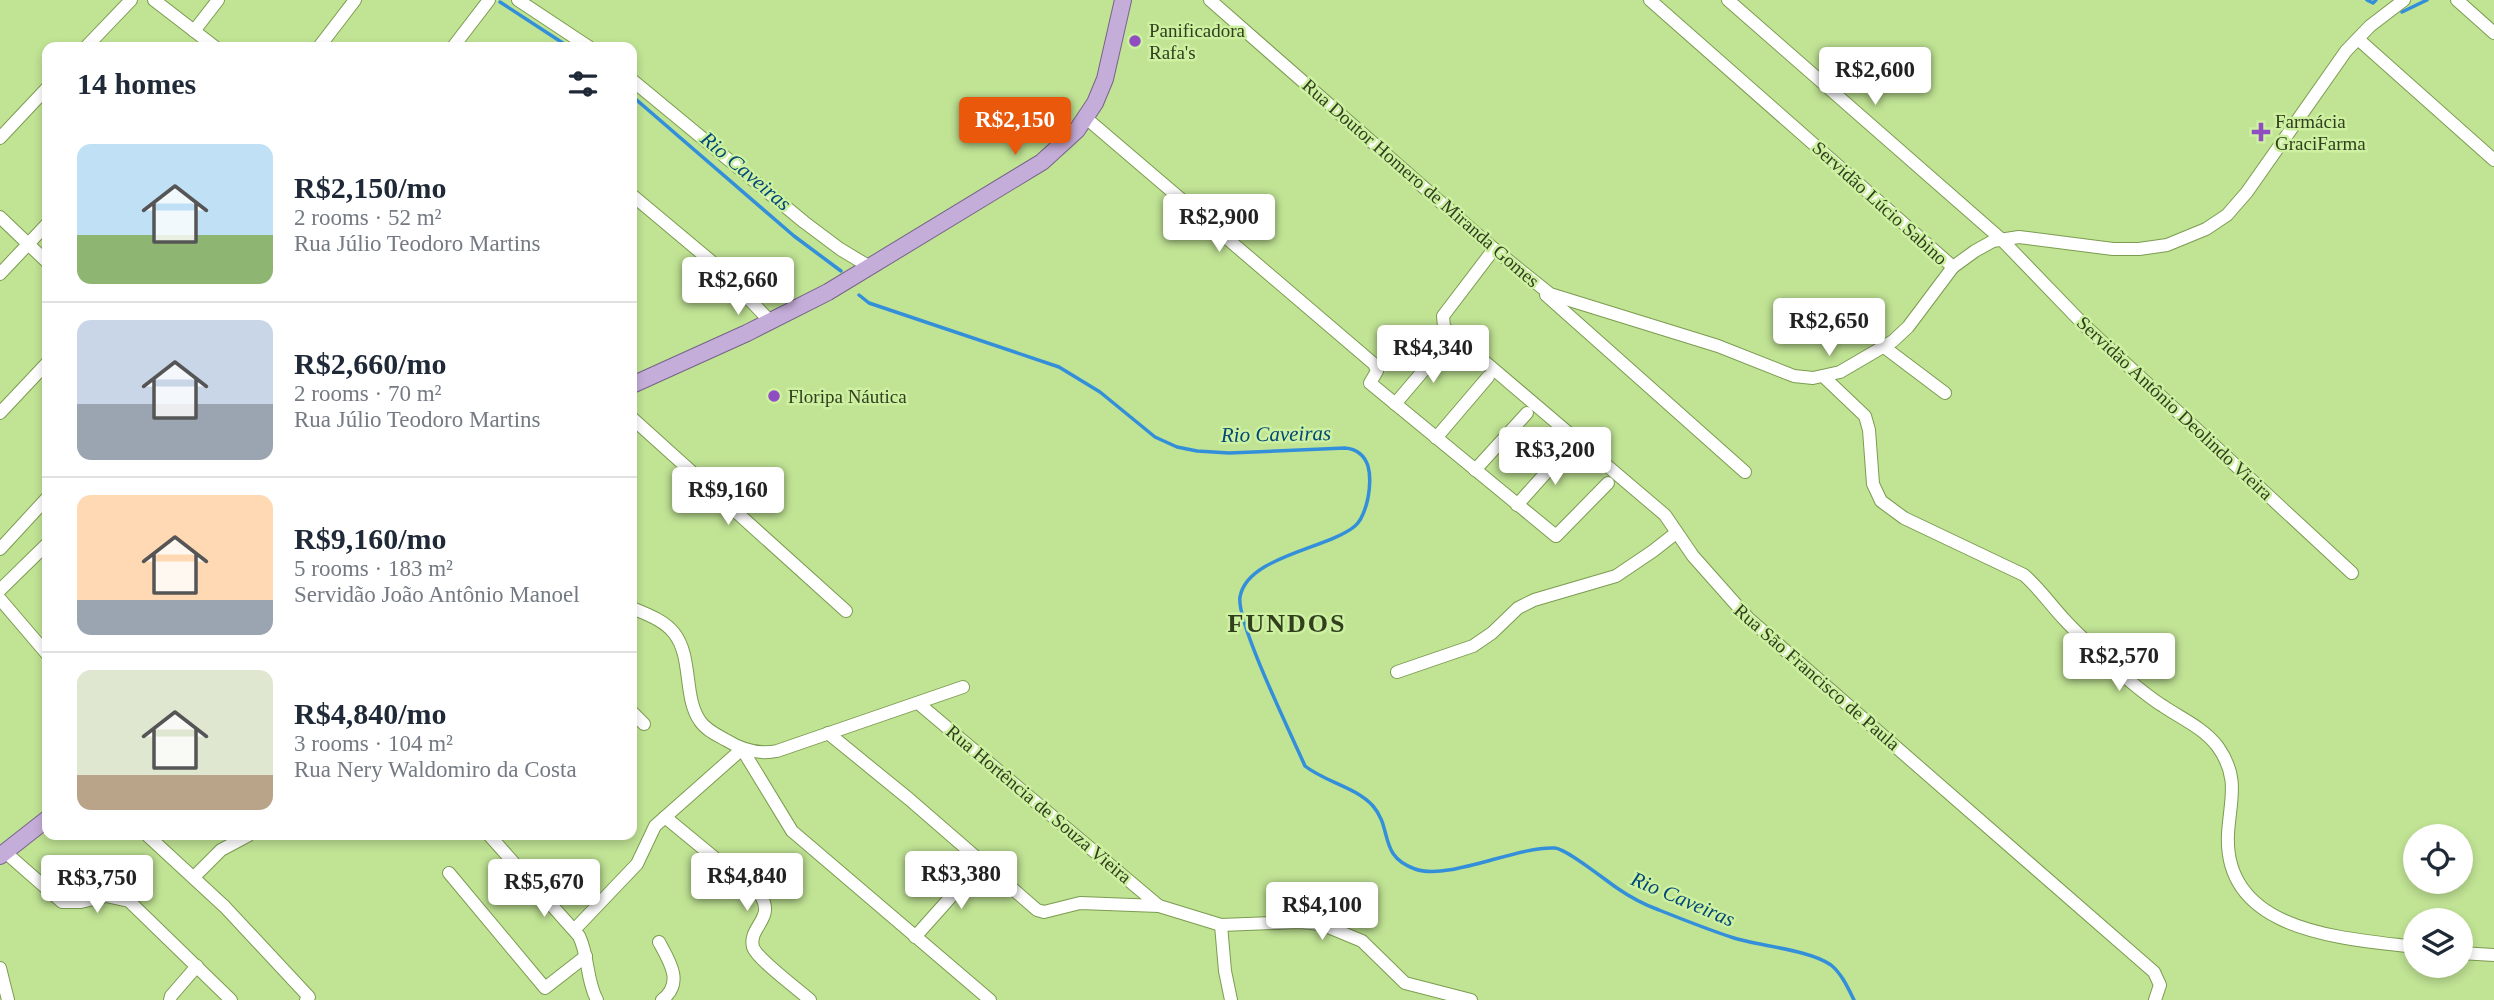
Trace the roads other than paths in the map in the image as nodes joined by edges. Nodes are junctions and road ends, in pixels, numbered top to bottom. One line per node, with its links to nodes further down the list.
1 (131, 0): 16 (street)
2 (154, 0): 13 (street)
3 (218, 0): 13 (street)
4 (355, 0): 18 (street)
5 (489, 0): 19 (street)
6 (518, 0): 20 (street)
7 (1123, 0): 23 (main road)
8 (1210, 0): 31 (street, Rua Doutor Homero de Miranda Gomes)
9 (1650, 0): 34 (street, Servidão Lúcio Sabino)
10 (1728, 0): 29 (street, Servidão Antônio Deolindo Vieira)
11 (2457, 0): 14 (street)
12 (2397, 2): 15 (street, Rua Doutor Homero de Miranda Gomes)
13 (194, 31): 17 (street)
14 (2494, 33)
15 (2358, 39): 25 (street); 29 (street, Rua Doutor Homero de Miranda Gomes)
16 (91, 42)
17 (208, 42)
18 (323, 42)
19 (457, 42)
20 (581, 42)
21 (637, 84): 33 (street)
22 (42, 93): 24 (street)
23 (1086, 118): 33 (main road); 45 (street)
24 (0, 138)
25 (2494, 160)
26 (637, 199): 37 (street)
27 (0, 217): 30 (street)
28 (42, 229): 30 (street)
29 (2001, 239): 34 (street, Rua Doutor Homero de Miranda Gomes); 59 (street, Servidão Antônio Deolindo Vieira)
30 (28, 244): 32 (street); 35 (street)
31 (1494, 249): 36 (street, Rua Doutor Homero de Miranda Gomes); 56 (street, Rua São Francisco de Paula)
32 (42, 257)
33 (870, 267): 37 (main road)
34 (1953, 267): 39 (street, Rua Doutor Homero de Miranda Gomes)
35 (0, 274)
36 (1536, 284): 42 (street, Rua Doutor Homero de Miranda Gomes); 52 (street)
37 (771, 321): 43 (main road)
38 (1446, 344): 45 (street)
39 (1884, 347): 42 (street, Rua Doutor Homero de Miranda Gomes); 44 (street)
40 (42, 368): 47 (street)
41 (1488, 377): 49 (street)
42 (1824, 377): 86 (street)
43 (637, 383)
44 (1945, 393)
45 (1395, 404): 49 (street)
46 (1527, 412): 51 (street)
47 (0, 413)
48 (637, 423): 63 (street)
49 (1436, 438): 51 (street)
50 (1569, 447): 55 (street)
51 (1475, 470): 55 (street)
52 (1745, 472)
53 (1608, 483): 55 (street)
54 (42, 503): 57 (street)
55 (1517, 505)
56 (1676, 533): 65 (street); 102 (street, Rua São Francisco de Paula)
57 (0, 549)
58 (42, 549): 60 (street)
59 (2352, 573)
60 (0, 590)
61 (0, 599): 64 (street)
62 (637, 610): 71 (street)
63 (846, 611)
64 (42, 648)
65 (1396, 672)
66 (963, 687): 67 (street)
67 (918, 703): 70 (street); 81 (street, Rua Hortência de Souza Vieira)
68 (637, 717): 69 (street)
69 (644, 724)
70 (828, 733): 71 (street); 78 (street)
71 (742, 749): 72 (street); 84 (street)
72 (665, 817): 83 (street); 98 (street)
73 (42, 823): 77 (main road)
74 (153, 840): 80 (street)
75 (240, 840): 80 (street)
76 (494, 840): 83 (street)
77 (3, 854): 90 (street)
78 (982, 862): 81 (street); 84 (street)
79 (449, 873): 89 (street)
80 (194, 877): 95 (street)
81 (1159, 906): 82 (street)
82 (1221, 925): 100 (street); 101 (street)
83 (575, 929): 89 (street)
84 (915, 937): 99 (street)
85 (659, 942): 97 (street)
86 (2403, 945)
87 (2473, 954): 88 (street)
88 (2494, 955)
89 (586, 956): 96 (street)
90 (197, 966): 93 (street); 94 (street)
91 (0, 968): 92 (street)
92 (8, 1000)
93 (170, 1000)
94 (231, 1000)
95 (306, 1000)
96 (597, 1000)
97 (662, 1000)
98 (810, 1000)
99 (990, 1000)
100 (1231, 1000)
101 (1471, 1000)
102 (2155, 1000)

